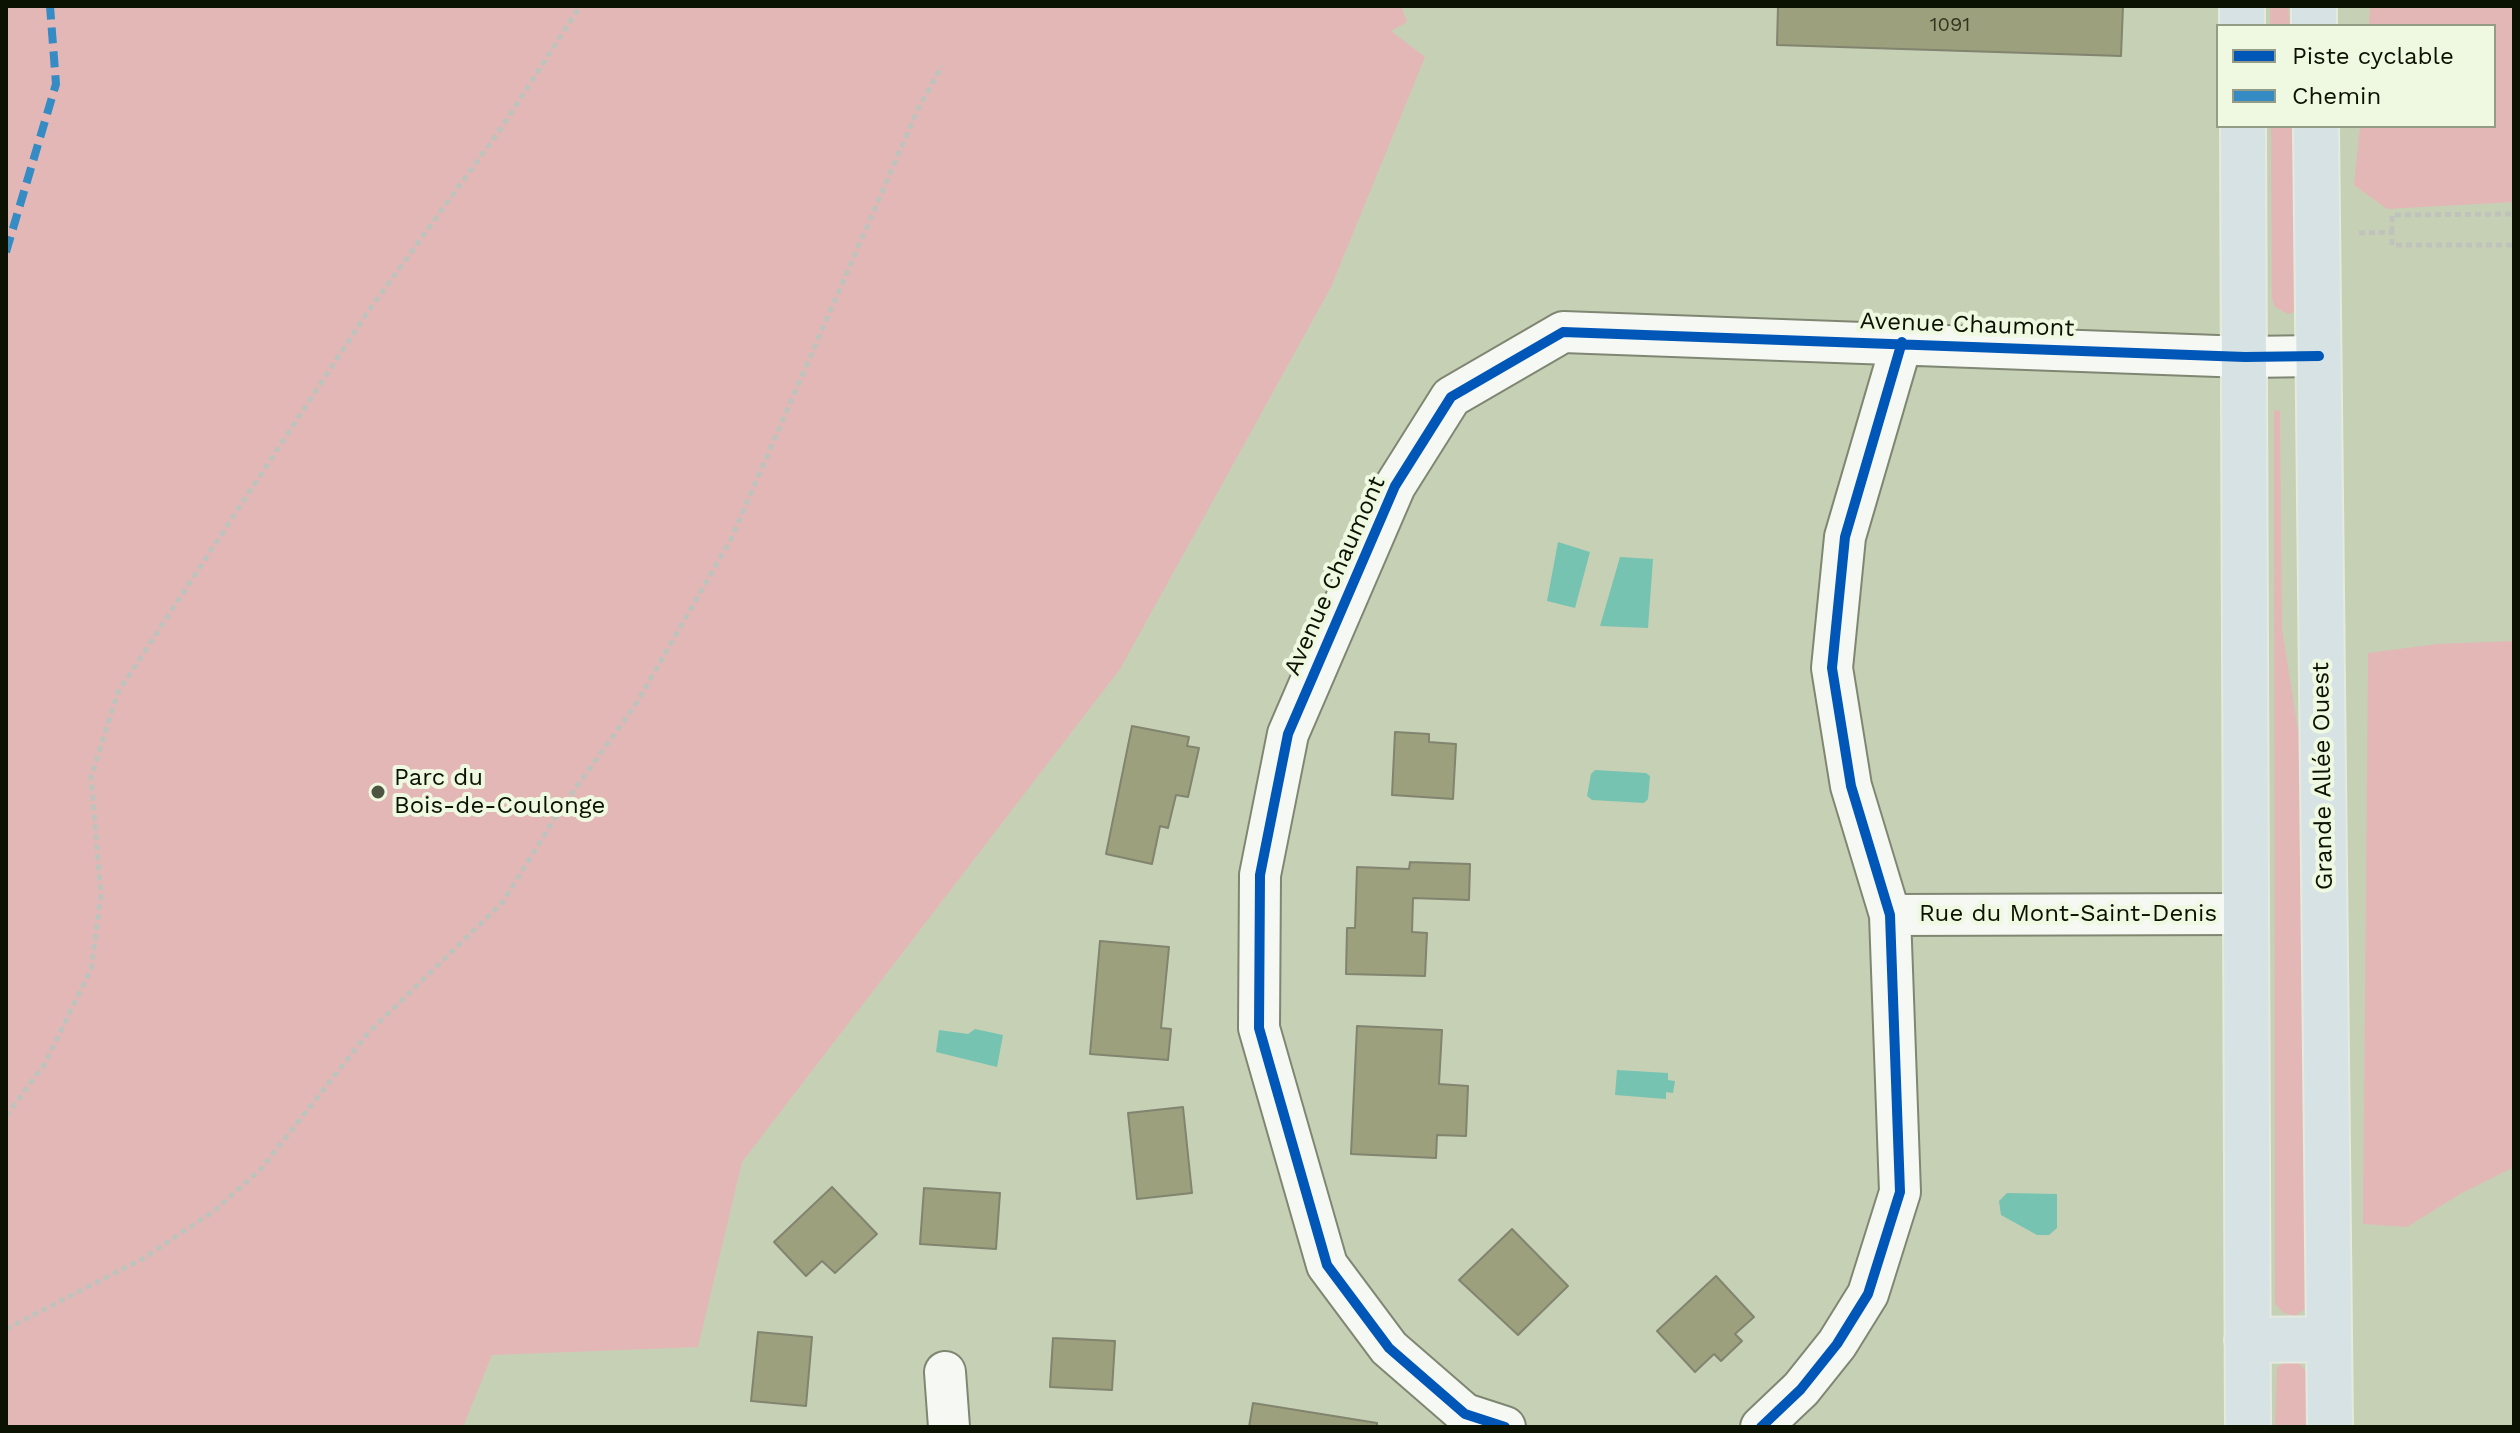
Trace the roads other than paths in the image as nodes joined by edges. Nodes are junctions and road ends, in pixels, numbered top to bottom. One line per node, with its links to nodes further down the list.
1 (2243, 128): 5 (main road)
2 (2316, 128): 4 (main road, Grande Allée Ouest)
3 (1902, 342): 5 (street, Avenue Chaumont); 7 (street, Rue du Mont-Saint-Denis); 12 (street, Avenue Chaumont)
4 (2319, 356): 5 (street, Avenue Chaumont); 8 (main road, Grande Allée Ouest)
5 (2245, 357): 6 (main road)
6 (2245, 914): 7 (street, Rue du Mont-Saint-Denis); 9 (main road)
7 (1890, 915): 13 (street, Rue du Mont-Saint-Denis)
8 (2329, 1339): 9 (main road); 15 (main road, Grande Allée Ouest)
9 (2247, 1340): 14 (main road)
10 (945, 1372): 11 (street)
11 (949, 1427)
12 (1505, 1427)
13 (1761, 1427)
14 (2248, 1427)
15 (2330, 1427)

